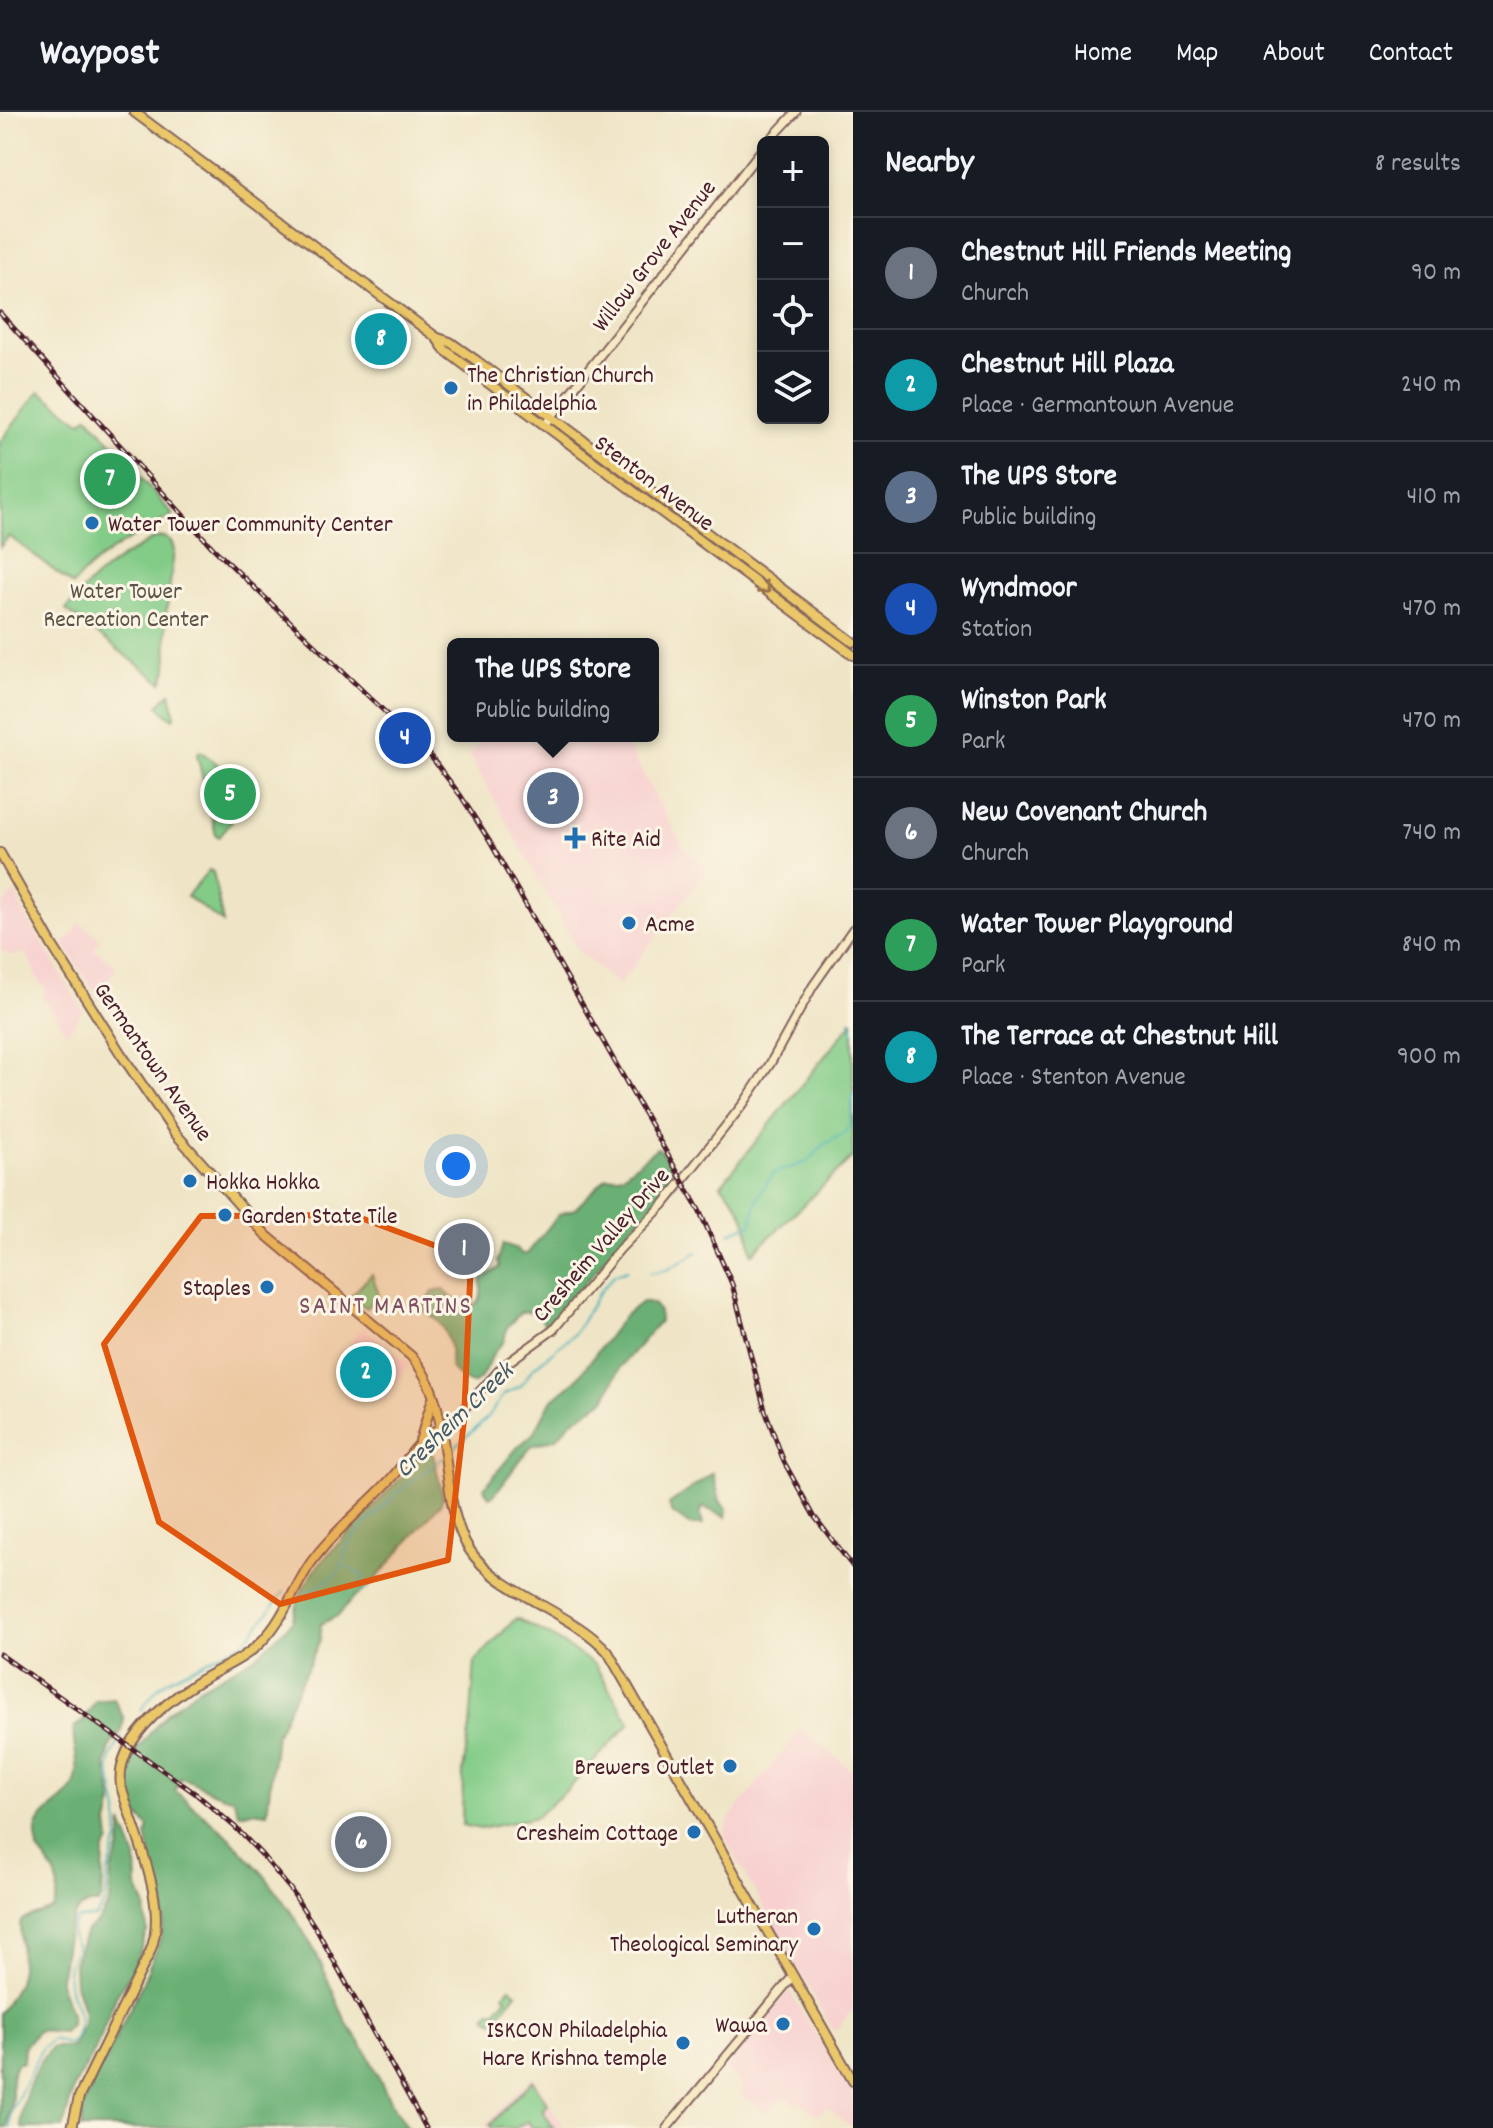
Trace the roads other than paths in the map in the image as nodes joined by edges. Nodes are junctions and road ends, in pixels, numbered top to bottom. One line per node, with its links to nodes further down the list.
1 (134, 112): 5 (main road, Stenton Avenue)
2 (796, 112): 3 (main road)
3 (774, 136)
4 (757, 156): 6 (main road, Willow Grove Avenue)
5 (436, 337): 6 (main road, Stenton Avenue); 7 (main road, Stenton Avenue)
6 (551, 416): 7 (main road, Willow Grove Avenue); 8 (main road, Stenton Avenue)
7 (545, 425): 9 (main road, Stenton Avenue, one-way to 9)
8 (853, 642)
9 (853, 655)
10 (0, 853): 12 (main road, Germantown Avenue)
11 (853, 929): 13 (main road, Cresheim Valley Drive)
12 (433, 1396): 13 (main road, Germantown Avenue); 14 (main road)
13 (440, 1428): 14 (main road, Cresheim Valley Drive); 15 (main road, Germantown Avenue)
14 (419, 1444): 17 (main road, Cresheim Valley Drive)
15 (793, 1976): 16 (main road, Germantown Avenue); 18 (main road)
16 (853, 2081)
17 (72, 2128)
18 (667, 2128)

